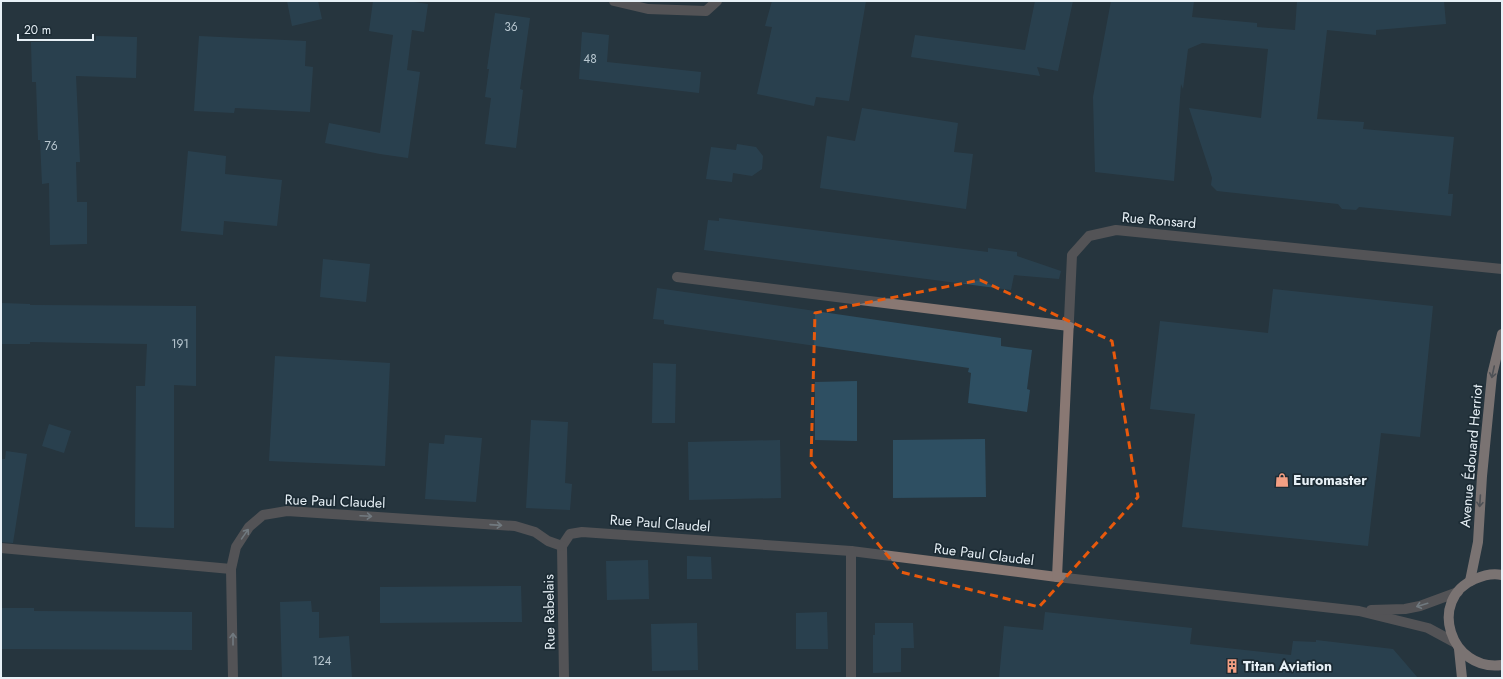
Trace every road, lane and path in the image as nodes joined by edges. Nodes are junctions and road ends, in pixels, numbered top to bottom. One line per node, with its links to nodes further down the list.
1 (614, 1): 2 (street)
2 (717, 1)
3 (1502, 269): 5 (street, Rue Ronsard)
4 (677, 277): 5 (street)
5 (1069, 326): 12 (street, Rue Ronsard)
6 (1502, 334): 13 (main road, Avenue Édouard Herriot, one-way to 13)
7 (562, 546): 9 (street, Rue Paul Claudel); 10 (street, Rue Paul Claudel, one-way to 7); 19 (street, Rue Rabelais)
8 (1, 548): 10 (street)
9 (852, 551): 12 (street, Rue Paul Claudel); 20 (street)
10 (231, 569): 18 (street, Rue Paul Claudel, one-way to 10)
11 (1502, 575): 13 (main road)
12 (1057, 577): 15 (street, Rue Paul Claudel)
13 (1470, 581): 14 (main road)
14 (1458, 592): 15 (street, Rue Paul Claudel, one-way to 15); 16 (main road)
15 (1359, 611): 16 (street, Rue Paul Claudel)
16 (1456, 645): 17 (main road); 21 (main road)
17 (1502, 665)
18 (233, 678)
19 (564, 678)
20 (852, 678)
21 (1462, 678)

